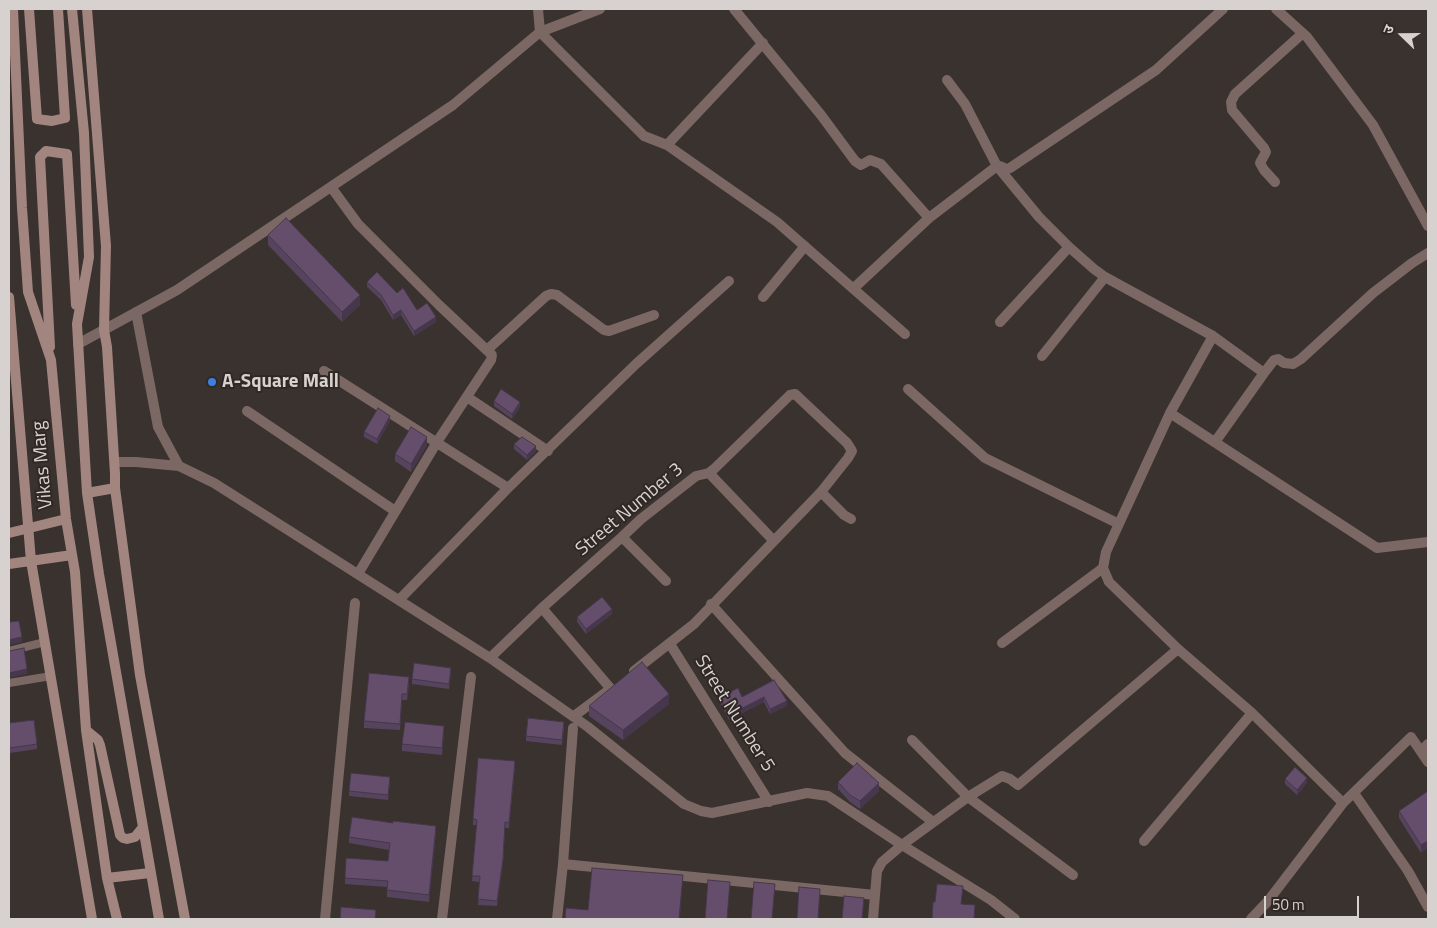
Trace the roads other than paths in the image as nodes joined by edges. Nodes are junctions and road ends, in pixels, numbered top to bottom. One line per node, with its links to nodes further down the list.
1 (14, 9): 39 (main road, Vikas Marg)
2 (29, 9): 3 (main road)
3 (58, 9)
4 (72, 9): 32 (main road)
5 (86, 9): 33 (main road)
6 (538, 9): 11 (street)
7 (600, 9): 11 (street)
8 (734, 9): 13 (street)
9 (1223, 9): 16 (street)
10 (1276, 9): 12 (street)
11 (540, 32): 15 (street); 18 (street)
12 (1303, 34): 17 (street); 20 (street)
13 (763, 43): 15 (street); 19 (street)
14 (947, 80): 16 (street)
15 (667, 145): 21 (street)
16 (997, 166): 19 (street); 22 (street)
17 (1275, 182)
18 (331, 187): 29 (street); 37 (street)
19 (929, 218): 26 (street)
20 (1428, 226)
21 (805, 246): 26 (street); 28 (street)
22 (1070, 247): 24 (street); 31 (street)
23 (1428, 253): 41 (street)
24 (1105, 277): 35 (street); 38 (street)
25 (729, 281): 48 (street)
26 (854, 288): 34 (street)
27 (9, 297): 60 (main road)
28 (763, 297)
29 (136, 312): 33 (street); 50 (street)
30 (654, 315): 37 (street)
31 (1000, 322)
32 (77, 324): 36 (main road); 39 (main road)
33 (104, 330): 36 (street); 49 (main road)
34 (905, 334)
35 (1213, 336): 41 (street); 45 (street)
36 (78, 344): 55 (main road)
37 (487, 350): 43 (street)
38 (1042, 356)
39 (51, 360): 58 (main road, Vikas Marg)
40 (324, 371): 46 (street)
41 (1264, 373): 47 (street)
42 (908, 389): 59 (street)
43 (467, 397): 46 (street); 48 (street)
44 (247, 410): 56 (street)
45 (1170, 413): 47 (street); 59 (street)
46 (437, 442): 53 (street); 56 (street)
47 (1215, 442): 64 (street)
48 (548, 450): 53 (street)
49 (115, 462): 50 (street); 52 (main road)
50 (179, 466): 69 (street)
51 (709, 473): 54 (street, Street Number 3); 62 (street, Street Number 3); 63 (street)
52 (115, 488): 55 (main road); 109 (main road)
53 (508, 488): 71 (street)
54 (820, 492): 57 (street); 63 (street)
55 (87, 494): 97 (main road)
56 (395, 511): 69 (street)
57 (851, 518)
58 (66, 519): 60 (main road); 65 (main road, Vikas Marg)
59 (1119, 524): 68 (street)
60 (28, 529): 61 (main road); 66 (main road)
61 (9, 533)
62 (622, 538): 70 (street); 74 (street, Street Number 3)
63 (773, 540): 73 (street)
64 (1428, 542)
65 (72, 555): 66 (main road); 88 (main road, Vikas Marg)
66 (31, 561): 67 (main road); 75 (main road)
67 (9, 564)
68 (1103, 568): 76 (street); 78 (street)
69 (358, 574): 71 (street)
70 (666, 581)
71 (399, 600): 80 (street)
72 (355, 603): 110 (street)
73 (711, 604): 77 (street); 96 (street)
74 (542, 608): 80 (street, Street Number 3); 84 (street)
75 (45, 642): 79 (lane); 81 (main road)
76 (1002, 643)
77 (670, 644): 84 (street); 94 (street, Street Number 5)
78 (1178, 649): 85 (street); 93 (street)
79 (9, 650)
80 (490, 658): 86 (street)
81 (51, 676): 83 (lane); 106 (main road)
82 (471, 677): 111 (street)
83 (9, 683)
84 (618, 683): 86 (street)
85 (1252, 712): 95 (street); 98 (street)
86 (574, 716): 94 (street)
87 (574, 728): 100 (street)
88 (86, 730): 97 (main road); 103 (main road, Vikas Marg)
89 (912, 740): 93 (street)
90 (1424, 748): 91 (street); 92 (street)
91 (1428, 762)
92 (1354, 793): 95 (street); 105 (street)
93 (968, 797): 96 (street); 102 (street)
94 (769, 802): 99 (street)
95 (1343, 803): 115 (street)
96 (933, 822): 99 (street)
97 (144, 828): 101 (main road)
98 (1144, 841)
99 (902, 845): 104 (street); 114 (street)
100 (563, 864): 104 (street); 112 (street)
101 (150, 873): 103 (main road); 108 (main road)
102 (1074, 875)
103 (107, 878): 107 (main road, Vikas Marg)
104 (875, 895): 113 (street)
105 (1428, 908)
106 (92, 919)
107 (117, 919)
108 (159, 919)
109 (185, 919)
110 (325, 919)
111 (442, 919)
112 (557, 919)
113 (873, 919)
114 (1015, 919)
115 (1251, 919)

